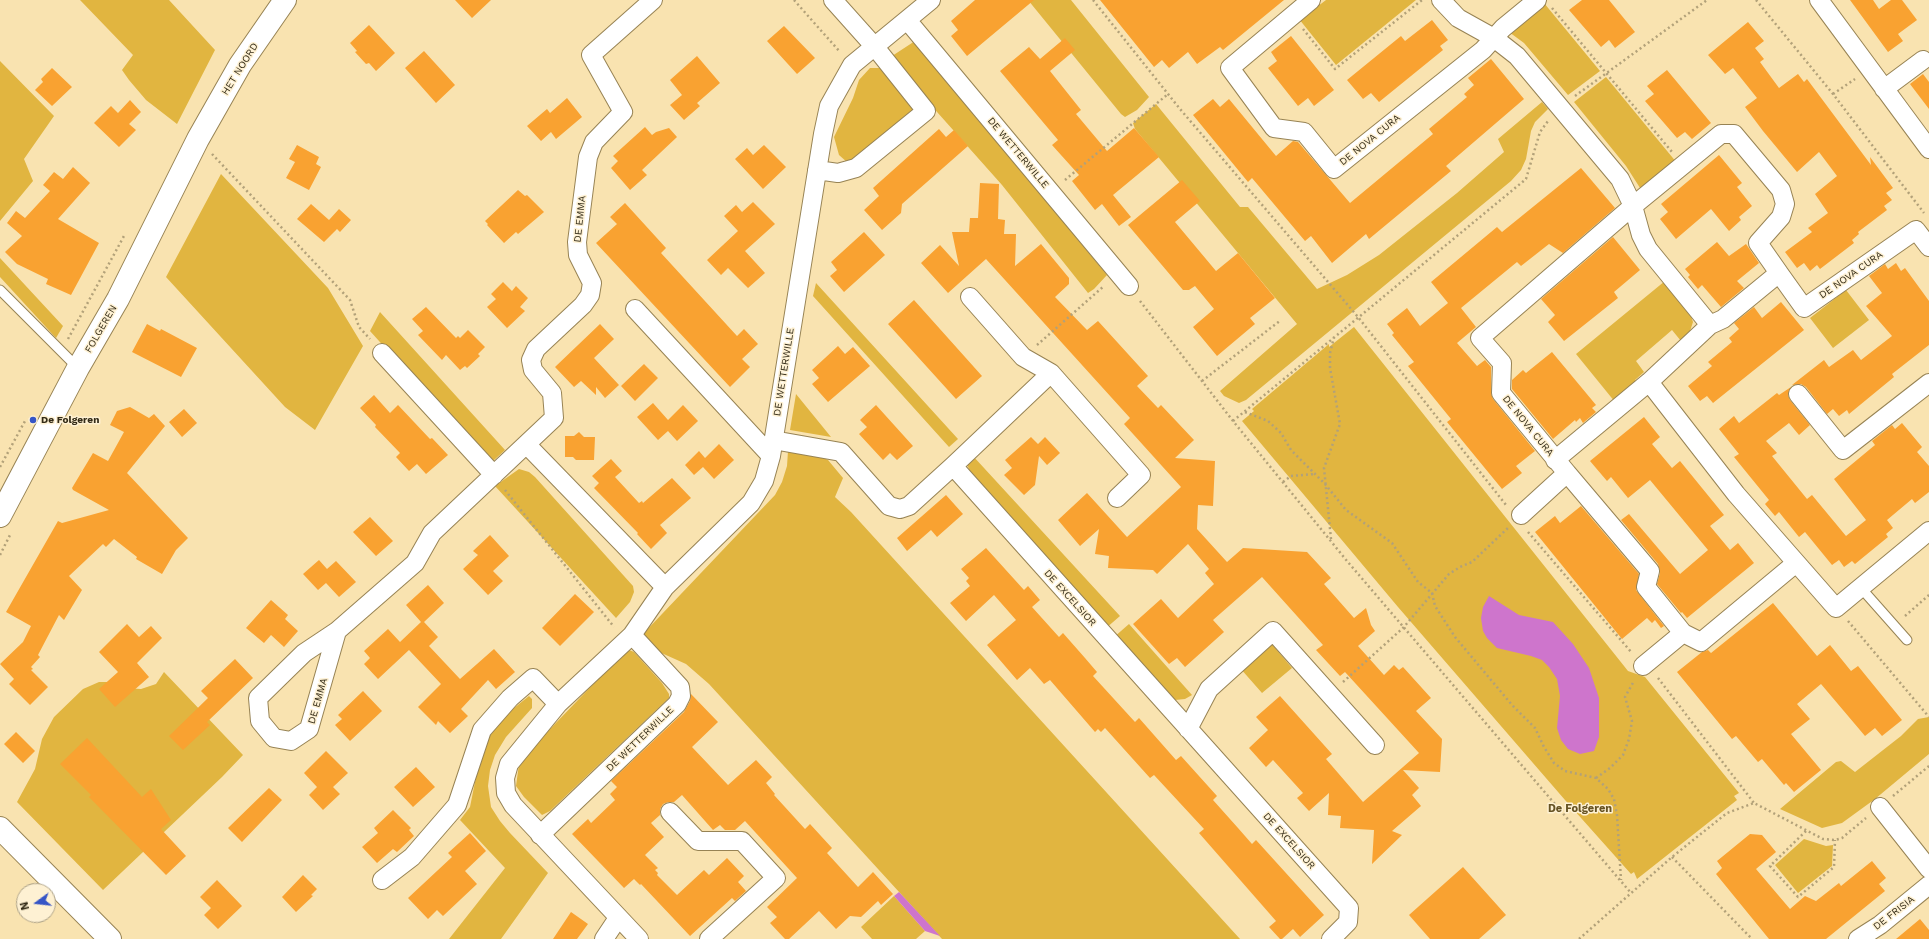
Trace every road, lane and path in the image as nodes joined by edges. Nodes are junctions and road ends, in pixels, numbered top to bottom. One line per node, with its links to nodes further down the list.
1 (284, 0): 26 (main road, HET NOORD)
2 (653, 0): 56 (street, DE EMMA)
3 (794, 0): 19 (path)
4 (833, 0): 17 (street)
5 (931, 0): 15 (street, DE WETTERWILLE)
6 (1093, 0): 23 (path)
7 (1311, 0): 14 (street, DE NOVA CURA)
8 (1422, 0): 14 (path)
9 (1441, 0): 16 (street)
10 (1707, 0): 21 (path)
11 (1756, 0): 24 (path)
12 (1819, 0): 20 (street)
13 (1543, 3): 16 (street, DE NOVA CURA); 21 (path)
14 (1292, 16): 16 (street, DE NOVA CURA)
15 (907, 20): 17 (street, DE WETTERWILLE); 30 (street, DE WETTERWILLE)
16 (1494, 38): 25 (street)
17 (875, 47): 19 (street, DE WETTERWILLE); 29 (street)
18 (1926, 58): 22 (street)
19 (852, 66): 29 (street, DE WETTERWILLE)
20 (1870, 68): 22 (street); 24 (path)
21 (1605, 73): 25 (path); 28 (path)
22 (1884, 88): 27 (street)
23 (1168, 94): 30 (path); 40 (path)
24 (1833, 94): 32 (path)
25 (1559, 108): 31 (street); 40 (path)
26 (198, 139): 45 (path); 47 (main road, FOLGEREN)
27 (1929, 149)
28 (1682, 165): 31 (street, DE NOVA CURA); 35 (street, DE NOVA CURA)
29 (816, 170): 57 (street, DE WETTERWILLE)
30 (1050, 192): 36 (street, DE WETTERWILLE)
31 (1633, 206): 42 (street); 60 (street, DE NOVA CURA)
32 (1924, 214)
33 (125, 235): 44 (path)
34 (1929, 247): 35 (street, DE NOVA CURA)
35 (1780, 273): 42 (street, DE NOVA CURA)
36 (1124, 280): 46 (path); 49 (path)
37 (0, 290): 44 (lane)
38 (970, 297): 46 (street)
39 (635, 309): 57 (street)
40 (1358, 317): 43 (path); 67 (path)
41 (1282, 320): 49 (path)
42 (1710, 325): 50 (street, DE NOVA CURA)
43 (1334, 336): 53 (path); 64 (path)
44 (61, 352): 47 (lane)
45 (382, 353): 62 (street)
46 (1024, 357): 48 (street)
47 (78, 368): 66 (main road, FOLGEREN)
48 (1051, 373): 58 (street); 65 (street)
49 (1202, 381): 55 (path)
50 (1649, 382): 60 (street, DE NOVA CURA); 70 (street)
51 (1929, 383): 52 (street)
52 (1798, 394)
53 (1244, 412): 55 (path); 61 (path)
54 (28, 415): 59 (path)
55 (1232, 421): 63 (path)
56 (527, 445): 62 (street, DE EMMA); 71 (street)
57 (772, 448): 58 (street); 71 (street, DE WETTERWILLE)
58 (953, 466): 86 (street, DE EXCELSIOR)
59 (0, 467)
60 (1561, 467): 67 (street, DE NOVA CURA); 79 (street, DE NOVA CURA)
61 (1315, 474): 63 (path); 64 (path)
62 (494, 475): 78 (street, DE EMMA); 80 (path)
63 (1283, 482): 69 (path)
64 (1324, 484): 69 (path); 73 (path)
65 (1117, 498)
66 (0, 516)
67 (1519, 517): 73 (path); 82 (path)
68 (1929, 531): 72 (street)
69 (1331, 540): 77 (path)
70 (1796, 563): 75 (street); 79 (street, DE NOVA CURA)
71 (666, 587): 80 (street, DE WETTERWILLE)
72 (1861, 588): 75 (street); 76 (lane)
73 (1432, 592): 77 (path); 89 (path)
74 (1929, 595): 76 (path)
75 (1836, 608): 85 (path)
76 (1894, 626): 81 (lane)
77 (1403, 628): 83 (path); 100 (path)
78 (337, 631): 78 (street, DE EMMA)
79 (1683, 633): 82 (street)
80 (629, 638): 84 (street, DE WETTERWILLE); 95 (street, DE WETTERWILLE)
81 (1907, 640)
82 (1643, 666): 89 (path); 90 (path)
83 (1329, 694): 86 (street); 87 (street)
84 (558, 704): 95 (street, DE WETTERWILLE); 99 (street)
85 (1929, 717)
86 (1188, 729): 108 (street, DE EXCELSIOR)
87 (1375, 745)
88 (1929, 766): 91 (path)
89 (1596, 778): 100 (path)
90 (1754, 803): 94 (path); 97 (path)
91 (1880, 807): 96 (path); 98 (street)
92 (670, 812): 107 (street)
93 (0, 828): 104 (main road)
94 (1806, 831): 96 (path); 96 (path)
95 (540, 835): 103 (street, DE WETTERWILLE)
96 (1835, 840)
97 (1672, 857): 102 (path); 110 (path)
98 (1929, 868)
99 (382, 880)
100 (1621, 881): 102 (path)
101 (1929, 885): 111 (street, DE FRISIA)
102 (1631, 893): 109 (path)
103 (618, 918): 105 (street); 106 (street, DE WETTERWILLE)
104 (110, 939)
105 (604, 939)
106 (639, 939)
107 (709, 939)
108 (1331, 939)
109 (1579, 939)
110 (1752, 939)
111 (1858, 939)

